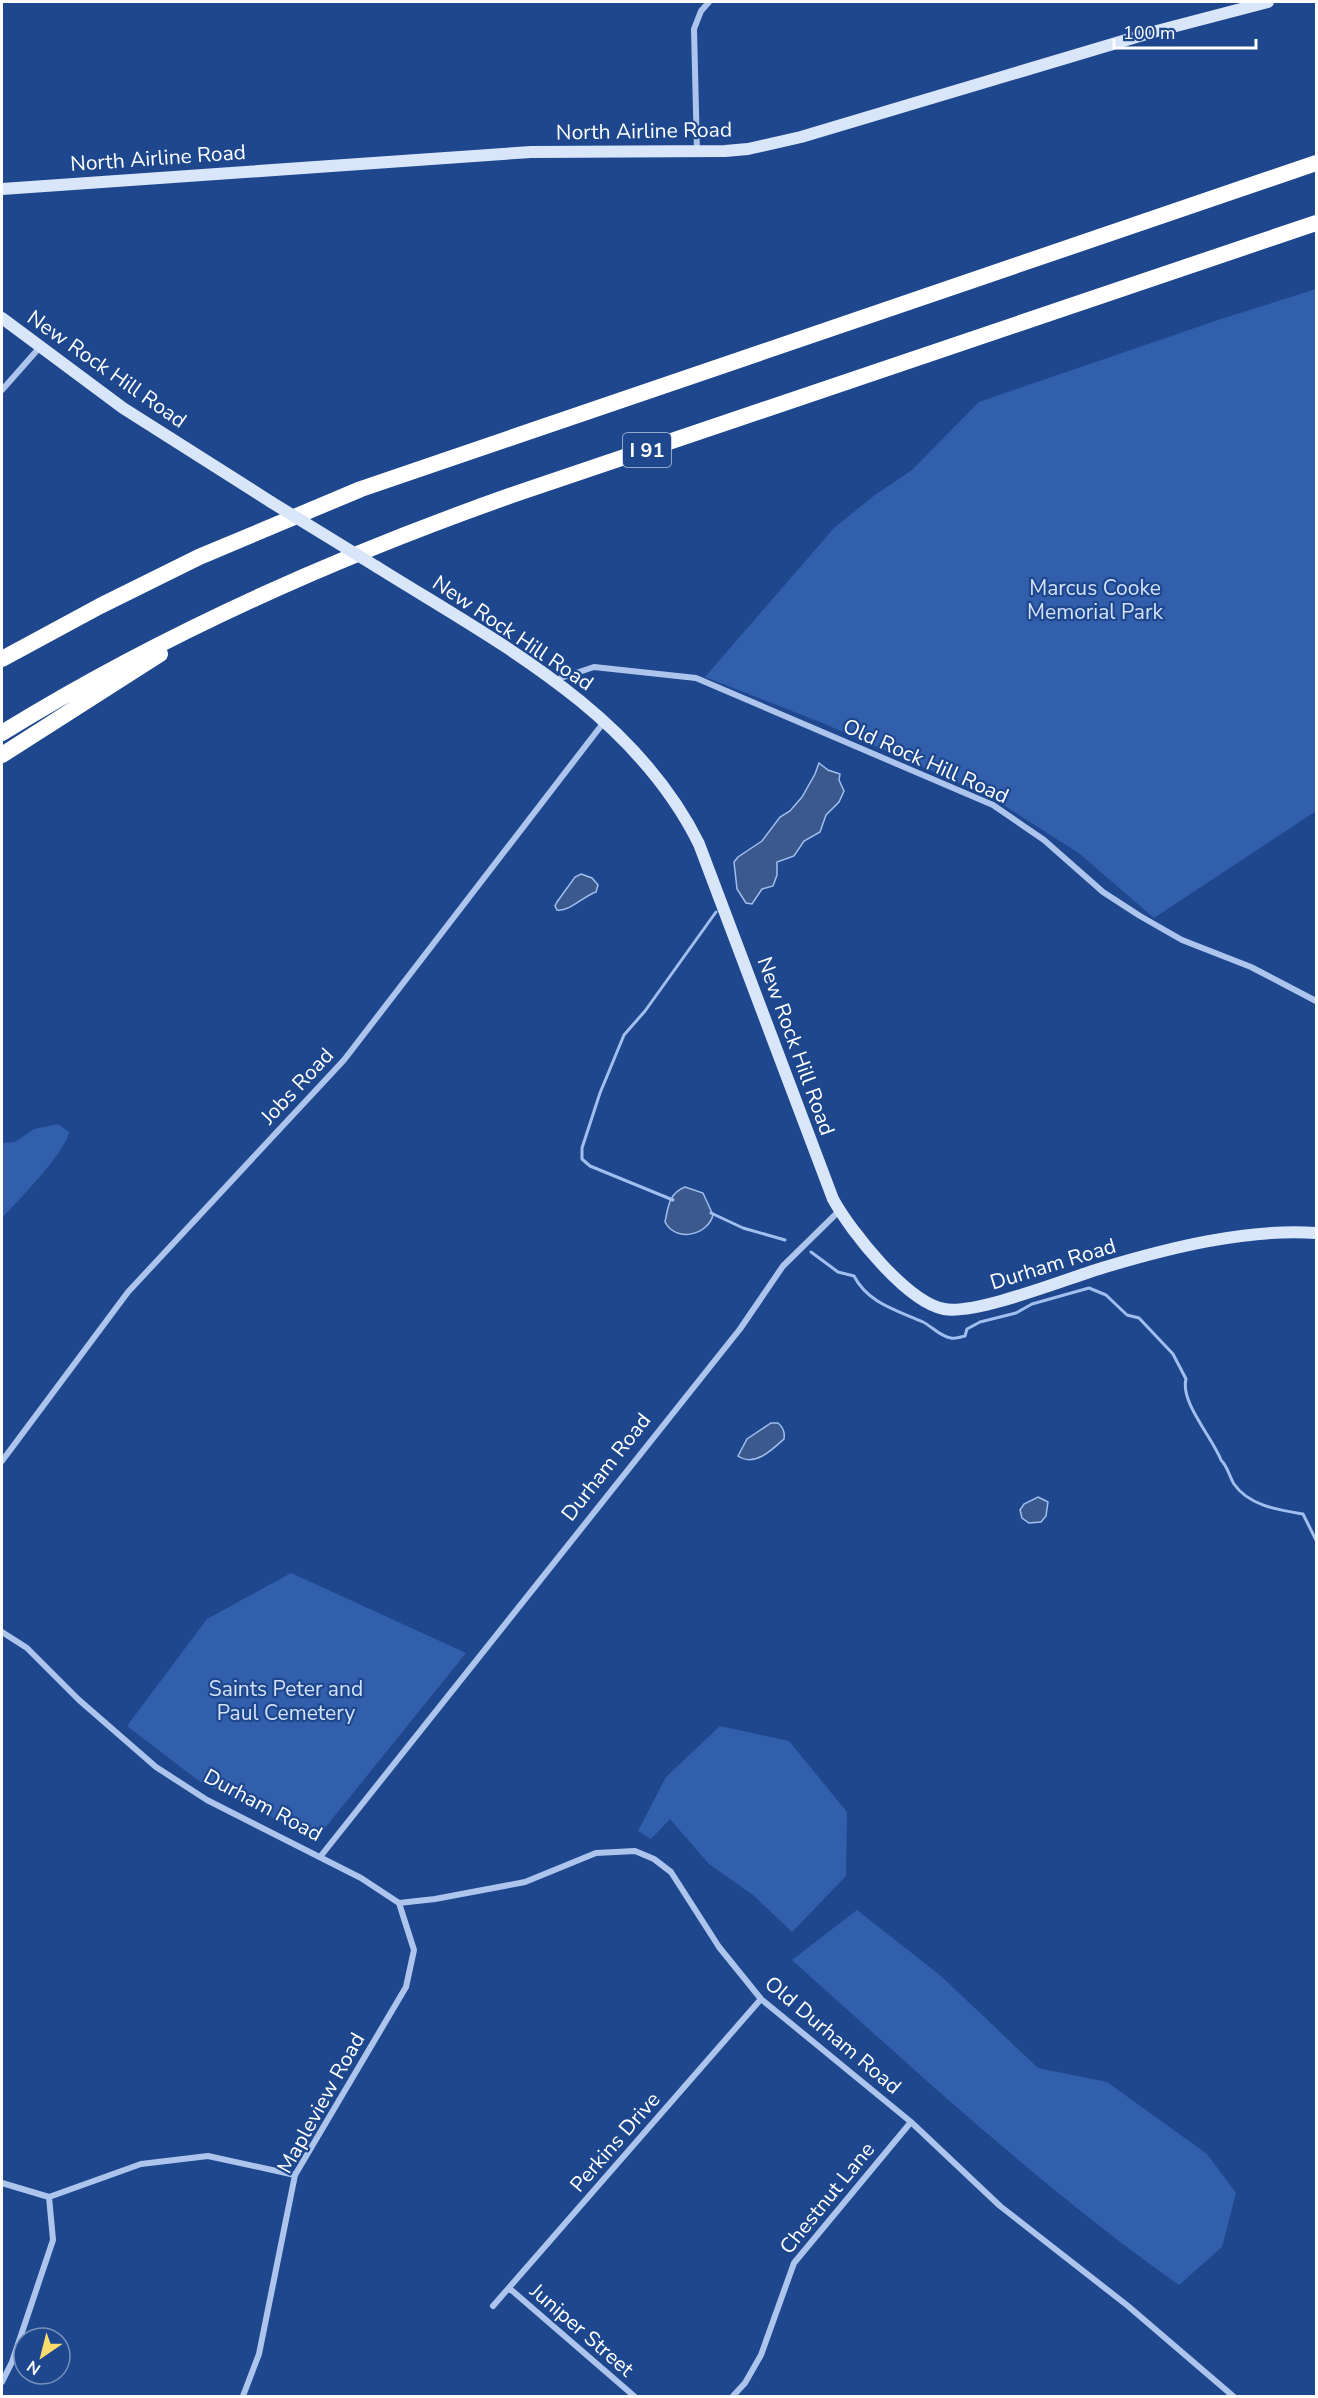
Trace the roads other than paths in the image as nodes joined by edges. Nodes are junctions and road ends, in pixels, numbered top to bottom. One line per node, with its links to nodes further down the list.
1 (709, 2): 3 (street)
2 (1268, 2): 3 (main road, North Airline Road)
3 (697, 152): 5 (main road, North Airline Road)
4 (1317, 163): 11 (highway)
5 (2, 189)
6 (1317, 223): 10 (highway, I 91)
7 (2, 318): 8 (main road, New Rock Hill Road)
8 (40, 346): 9 (street); 12 (main road, New Rock Hill Road, bridge)
9 (2, 390)
10 (178, 634): 14 (highway, I 91); 15 (highway)
11 (2, 659)
12 (555, 680): 13 (main road, New Rock Hill Road); 16 (street, Old Rock Hill Road)
13 (604, 722): 17 (main road, New Rock Hill Road); 19 (street, Jobs Road)
14 (2, 733)
15 (2, 755)
16 (1317, 1001)
17 (839, 1211): 18 (main road, Durham Road); 21 (street, Durham Road)
18 (1317, 1233)
19 (2, 1461)
20 (2, 1632): 21 (street, Durham Road)
21 (320, 1857): 22 (street)
22 (399, 1903): 23 (street, Old Durham Road); 25 (street, Mapleview Road)
23 (761, 1999): 24 (street, Old Durham Road); 28 (street, Perkins Drive)
24 (911, 2122): 33 (street, Chestnut Lane); 34 (street, Old Durham Road)
25 (295, 2175): 27 (street); 31 (street, Mapleview Road)
26 (2, 2182): 27 (street)
27 (49, 2197): 30 (street)
28 (509, 2288): 29 (street, Perkins Drive); 32 (street, Juniper Street)
29 (493, 2306)
30 (2, 2382)
31 (243, 2397)
32 (634, 2397)
33 (733, 2397)
34 (1233, 2397)

